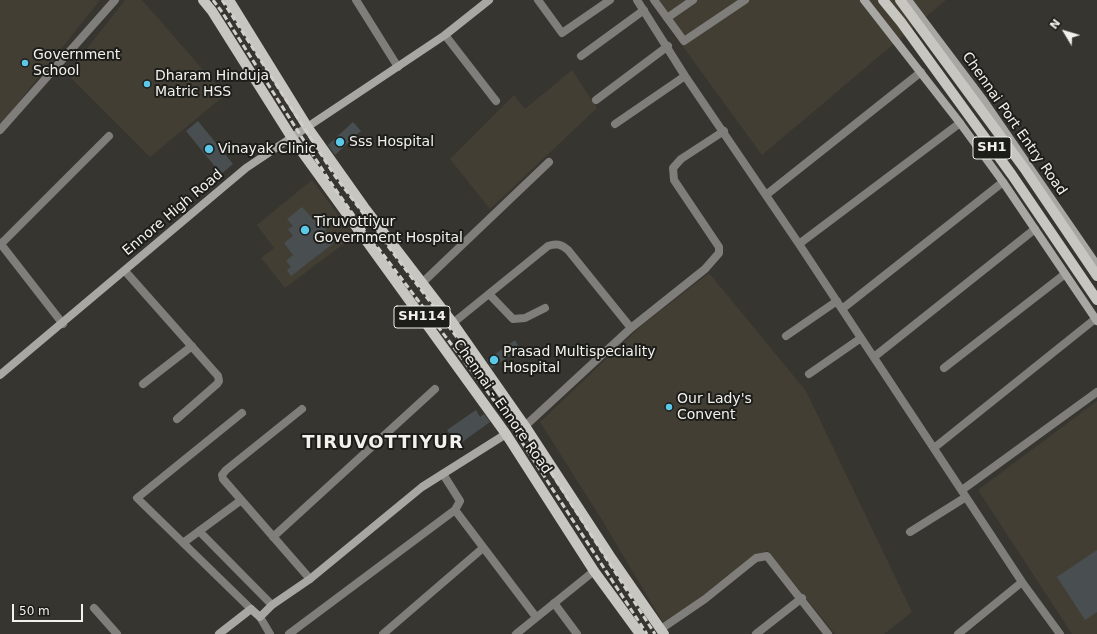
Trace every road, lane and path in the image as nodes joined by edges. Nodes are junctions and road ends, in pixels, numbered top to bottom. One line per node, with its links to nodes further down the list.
1 (115, 0): 29 (street)
2 (203, 0): 32 (main road, Chennai - Ennore Road / SH114)
3 (229, 0): 28 (main road, Chennai - Ennore Road / SH114)
4 (356, 0): 21 (street)
5 (489, 0): 18 (street, Ennore High Road)
6 (538, 0): 7 (street)
7 (610, 0)
8 (637, 0): 16 (street)
9 (654, 0): 17 (street)
10 (693, 0): 17 (street)
11 (745, 0): 17 (street)
12 (864, 0): 22 (street)
13 (883, 0): 45 (main road, SH1)
14 (900, 0): 42 (main road, SH1)
15 (908, 0): 39 (street, Chennai Port Entry Road)
16 (644, 10): 19 (street); 20 (street)
17 (667, 18)
18 (445, 35): 21 (street, Ennore High Road); 25 (street)
19 (668, 46): 23 (street); 24 (street)
20 (581, 56)
21 (398, 67): 28 (street, Ennore High Road)
22 (921, 72): 26 (street); 35 (street)
23 (685, 76): 27 (street); 30 (street)
24 (596, 100)
25 (496, 101)
26 (960, 123): 34 (street); 38 (street)
27 (615, 124)
28 (308, 128): 32 (street, Ennore High Road); 43 (main road, Chennai - Ennore Road / SH114)
29 (0, 130)
30 (724, 131): 35 (street); 52 (street)
31 (109, 136): 37 (street)
32 (292, 138): 40 (street, Ennore High Road); 67 (main road, Chennai - Ennore Road / SH114)
33 (549, 162): 43 (street)
34 (1003, 182): 36 (street); 48 (street)
35 (766, 195): 38 (street)
36 (1035, 229): 41 (street); 56 (street)
37 (1, 244): 51 (street)
38 (799, 244): 46 (street)
39 (1097, 265)
40 (125, 271): 51 (street, Ennore High Road); 55 (street)
41 (1065, 274): 49 (street); 57 (street)
42 (1097, 276)
43 (422, 283): 50 (main road, Chennai - Ennore Road / SH114)
44 (489, 294): 47 (street); 50 (street); 52 (street)
45 (1097, 300)
46 (837, 302): 48 (street); 53 (street)
47 (545, 308)
48 (842, 309): 54 (street)
49 (1096, 320): 68 (street)
50 (453, 323): 66 (main road, Chennai - Ennore Road / SH114)
51 (63, 324): 58 (street, Ennore High Road)
52 (631, 328): 66 (street)
53 (786, 336)
54 (861, 338): 56 (street); 59 (street)
55 (192, 346): 60 (street); 65 (street)
56 (874, 357): 68 (street)
57 (944, 368)
58 (1, 372)
59 (809, 374)
60 (143, 384)
61 (435, 389): 75 (street)
62 (1097, 392): 70 (street)
63 (302, 409): 71 (street)
64 (242, 413): 76 (street)
65 (177, 418)
66 (526, 426): 88 (main road, Chennai - Ennore Road / SH114)
67 (506, 434): 69 (street); 78 (main road, Chennai - Ennore Road / SH114)
68 (934, 448): 70 (street)
69 (443, 474): 72 (street); 79 (street)
70 (964, 493): 74 (street); 80 (street)
71 (240, 501): 73 (street); 75 (street)
72 (455, 510): 77 (street); 93 (street)
73 (199, 531): 76 (street); 83 (street)
74 (910, 532)
75 (273, 537): 79 (street)
76 (183, 543): 85 (street)
77 (483, 548): 87 (street); 94 (street)
78 (594, 571): 82 (street); 97 (main road, Chennai - Ennore Road / SH114)
79 (310, 579): 83 (street)
80 (1022, 582): 99 (street); 100 (street)
81 (802, 598): 88 (street); 89 (street); 98 (street)
82 (554, 603): 87 (street); 96 (street)
83 (272, 605): 86 (street)
84 (94, 608): 90 (street)
85 (251, 609): 86 (street); 91 (street)
86 (260, 617): 92 (street)
87 (536, 617): 95 (street)
88 (663, 632)
89 (824, 633)
90 (116, 634)
91 (218, 634)
92 (270, 634)
93 (289, 634)
94 (383, 634)
95 (516, 634)
96 (577, 634)
97 (640, 634)
98 (756, 634)
99 (958, 634)
100 (1060, 634)

